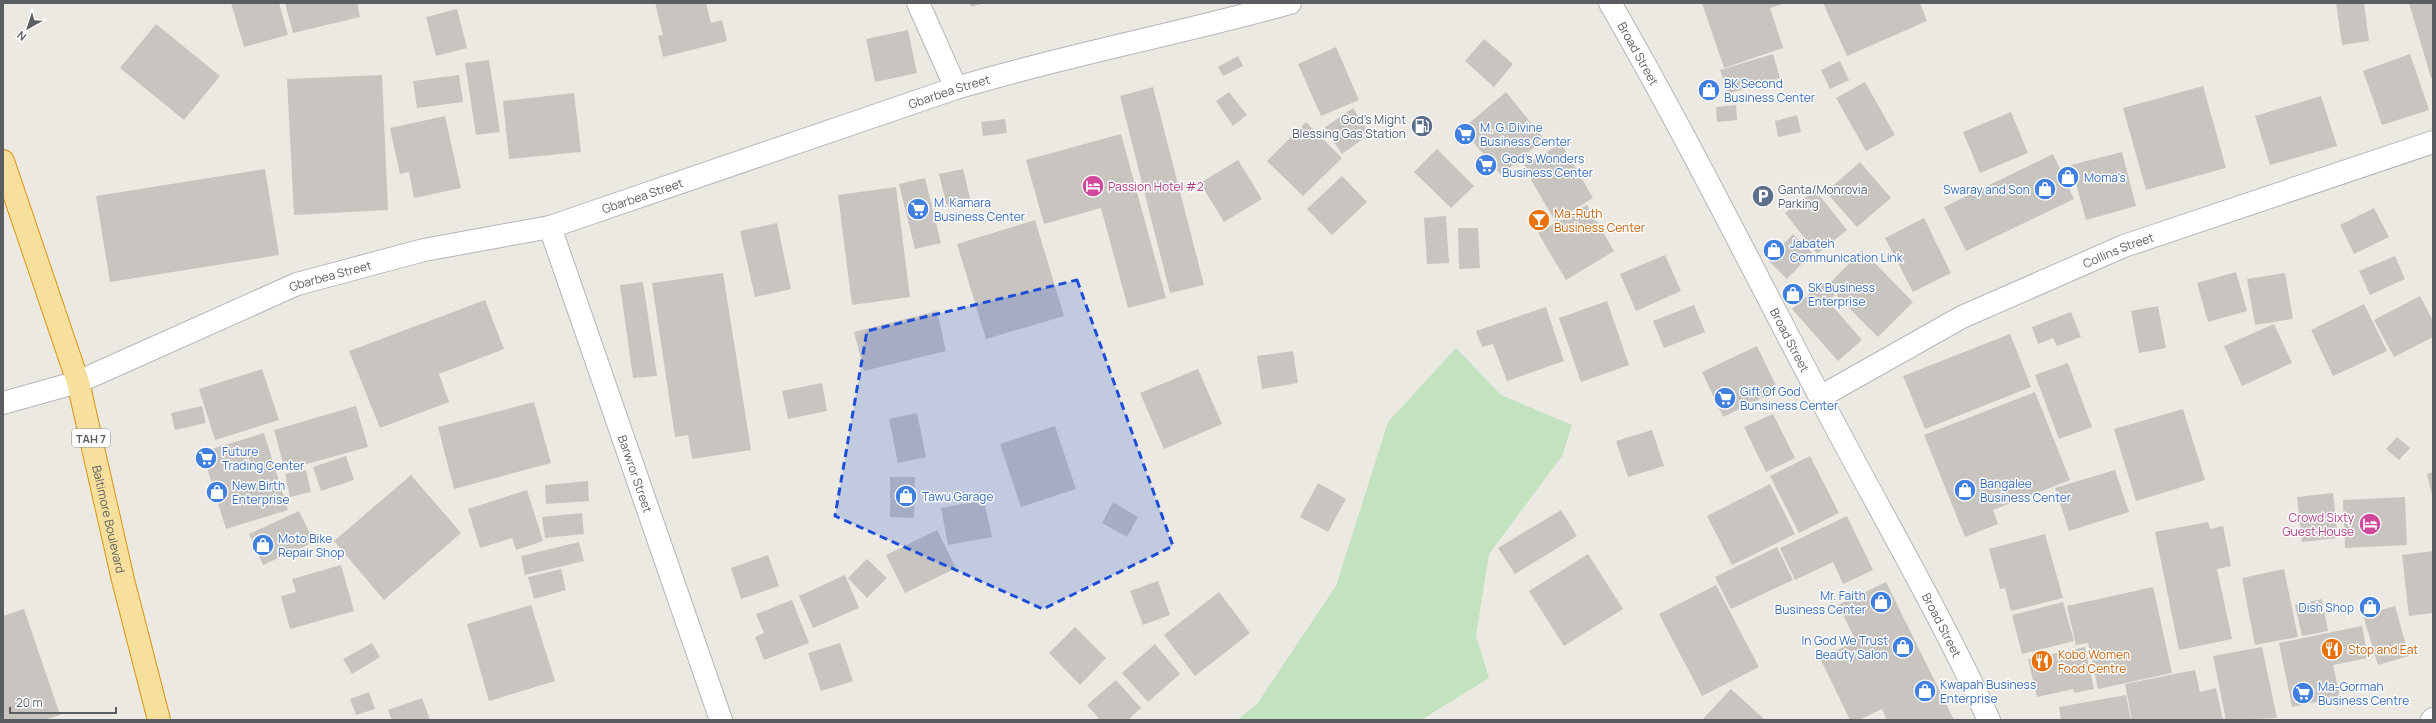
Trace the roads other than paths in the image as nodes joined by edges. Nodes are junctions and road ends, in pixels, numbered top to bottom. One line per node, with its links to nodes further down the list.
1 (918, 3): 4 (street)
2 (1290, 3): 4 (street, Gbarbea Street)
3 (1610, 3): 9 (street, Broad Street)
4 (956, 88): 7 (street, Gbarbea Street)
5 (2433, 142): 9 (street, Collins Street)
6 (3, 161): 8 (highway, Baltimore Boulevard / TAH 7)
7 (550, 227): 8 (street, Gbarbea Street); 12 (street, Barwror Street)
8 (78, 382): 10 (street, Gbarbea Street); 11 (highway, Baltimore Boulevard / TAH 7)
9 (1820, 397): 13 (street, Broad Street)
10 (3, 403)
11 (159, 720)
12 (721, 720)
13 (1989, 720)

